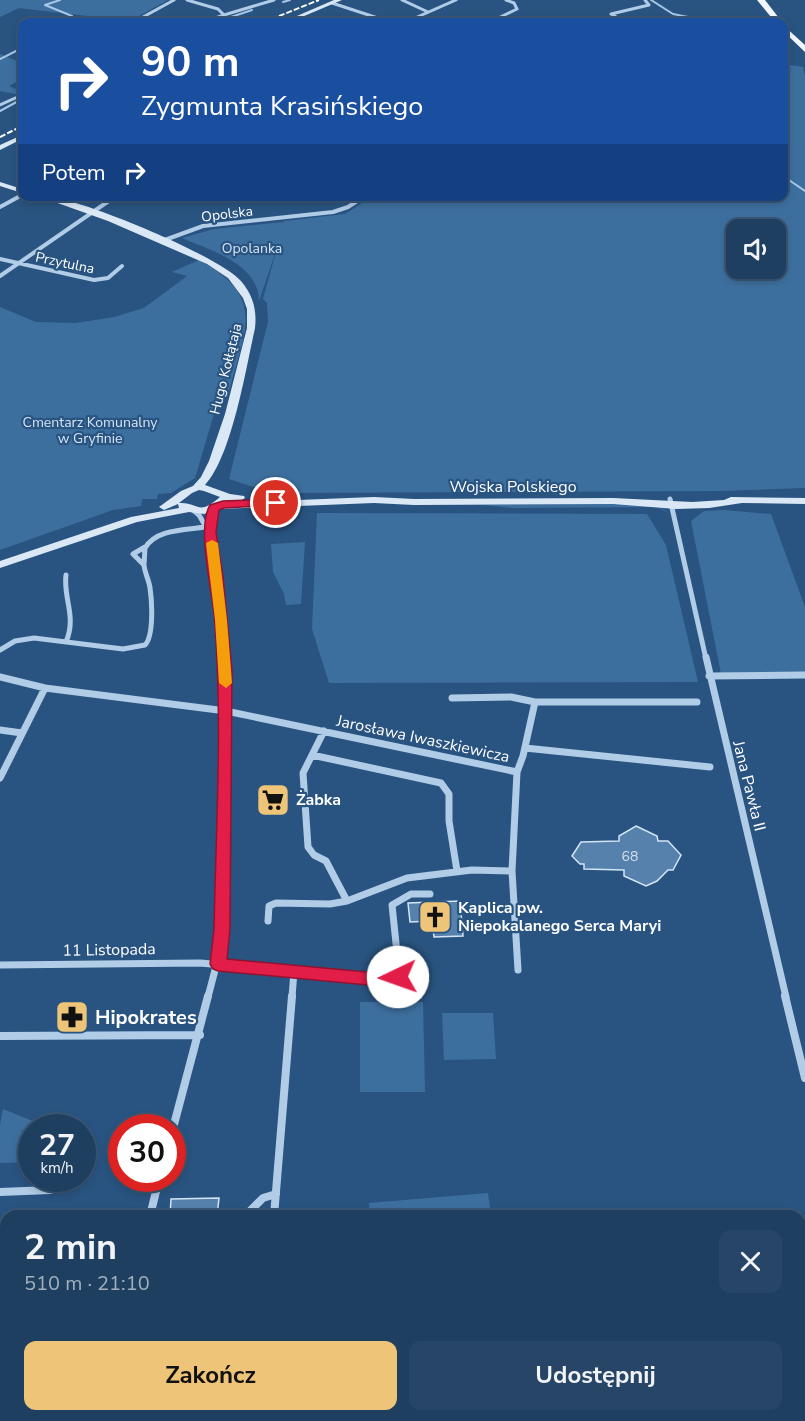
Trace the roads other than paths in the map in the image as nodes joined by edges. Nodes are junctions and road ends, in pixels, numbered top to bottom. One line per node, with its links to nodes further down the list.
1 (174, 0): 13 (street)
2 (188, 0): 12 (street)
3 (274, 0): 12 (street)
4 (339, 0): 10 (street)
5 (402, 0): 11 (street)
6 (456, 0): 11 (street)
7 (506, 0): 18 (street)
8 (645, 0): 19 (street)
9 (761, 0): 20 (main road)
10 (332, 3): 15 (street); 16 (street)
11 (428, 12): 17 (street)
12 (224, 15): 14 (street)
13 (141, 18)
14 (215, 18)
15 (296, 18)
16 (380, 18)
17 (415, 18)
18 (498, 18)
19 (618, 18)
20 (776, 18)
21 (788, 32): 22 (main road)
22 (805, 50)
23 (18, 97): 24 (street)
24 (0, 105)
25 (18, 139): 26 (street)
26 (0, 148)
27 (0, 184): 28 (street)
28 (18, 191)
29 (18, 196): 33 (street)
30 (59, 201): 34 (street, Hugo Kołłątaja)
31 (109, 201): 34 (street)
32 (357, 201): 35 (street, Opolska)
33 (0, 207)
34 (94, 211): 35 (street, Hugo Kołłątaja); 37 (street)
35 (162, 241): 40 (street, Hugo Kołłątaja)
36 (0, 259): 37 (street, Przytulna)
37 (20, 264): 38 (street, Przytulna); 39 (street)
38 (122, 266)
39 (0, 276)
40 (214, 464): 41 (street, Hugo Kołłątaja); 42 (street, Hugo Kołłątaja)
41 (196, 488): 42 (street, Wojska Polskiego); 43 (street, Hugo Kołłątaja)
42 (218, 492): 46 (street, Wojska Polskiego); 47 (street, Hugo Kołłątaja)
43 (181, 498): 48 (street); 49 (street)
44 (670, 501): 45 (street, Wojska Polskiego); 46 (street, Wojska Polskiego); 58 (street, Jana Pawła II)
45 (805, 501)
46 (270, 503): 47 (street, Wojska Polskiego)
47 (216, 507): 48 (street, Wojska Polskiego); 50 (street)
48 (191, 510): 49 (street); 50 (street)
49 (135, 519): 52 (street)
50 (207, 529): 51 (street); 64 (street)
51 (145, 547): 53 (street); 53 (street)
52 (0, 565)
53 (144, 565): 55 (street)
54 (66, 575): 55 (street)
55 (66, 642): 56 (street)
56 (0, 650)
57 (805, 675): 58 (street)
58 (709, 676): 84 (street, Jana Pawła II)
59 (0, 677): 60 (street, Jarosława Iwaszkiewicza)
60 (45, 688): 64 (street, Jarosława Iwaszkiewicza); 67 (street)
61 (452, 698): 62 (street)
62 (535, 702): 63 (street); 68 (street, Jarosława Iwaszkiewicza)
63 (697, 702)
64 (226, 711): 66 (street, Jarosława Iwaszkiewicza); 78 (street)
65 (0, 730): 67 (street)
66 (324, 731): 69 (street, Jarosława Iwaszkiewicza); 71 (street, Jarosława Iwaszkiewicza)
67 (22, 734): 72 (street)
68 (525, 748): 70 (street, Jarosława Iwaszkiewicza); 71 (street, Jarosława Iwaszkiewicza)
69 (312, 755): 74 (street); 76 (street, Jarosława Iwaszkiewicza)
70 (710, 767)
71 (517, 772): 73 (street, Jarosława Iwaszkiewicza)
72 (0, 778)
73 (512, 871): 74 (street); 80 (street, Jarosława Iwaszkiewicza)
74 (457, 872): 76 (street)
75 (430, 894): 81 (street, 11 Listopada)
76 (347, 901): 77 (street)
77 (268, 921)
78 (218, 964): 79 (street, 11 Listopada); 81 (street, 11 Listopada); 82 (street)
79 (0, 965)
80 (518, 970)
81 (294, 971): 89 (street)
82 (200, 1035): 83 (street); 85 (street)
83 (0, 1036)
84 (805, 1078)
85 (177, 1114)
86 (18, 1191): 87 (street)
87 (0, 1192)
88 (156, 1192): 90 (street)
89 (276, 1194): 91 (street); 92 (street)
90 (151, 1210)
91 (251, 1210)
92 (275, 1210)

